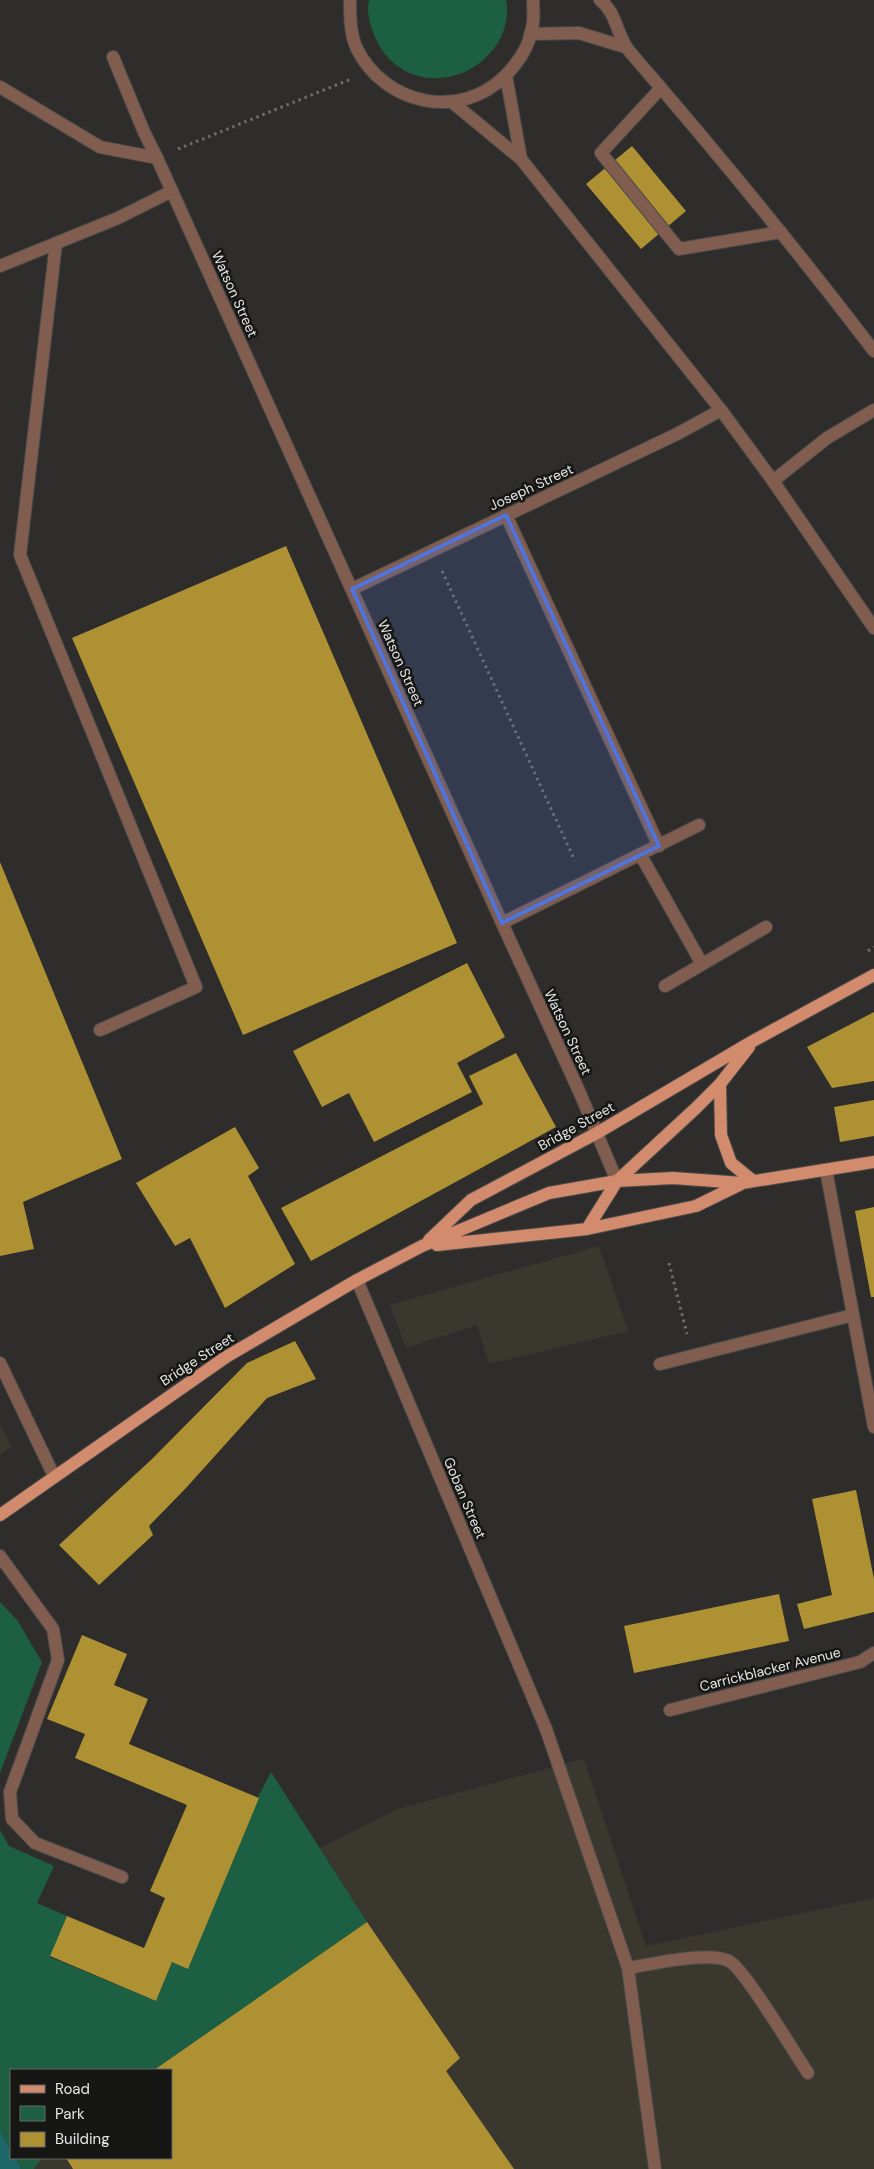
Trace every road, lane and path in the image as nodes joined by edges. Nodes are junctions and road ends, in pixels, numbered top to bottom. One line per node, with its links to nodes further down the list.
1 (350, 0): 7 (street)
2 (533, 0): 4 (street)
3 (600, 0): 5 (street)
4 (530, 34): 5 (street); 8 (street)
5 (625, 47): 10 (street)
6 (113, 57): 12 (street, Watson Street)
7 (372, 71): 11 (street); 12 (path)
8 (506, 76): 11 (street); 13 (street)
9 (0, 87): 12 (street)
10 (661, 88): 15 (street); 15 (street)
11 (452, 102): 13 (street)
12 (157, 158): 14 (street, Watson Street)
13 (521, 159): 19 (street)
14 (172, 191): 16 (street); 24 (street, Watson Street)
15 (781, 232): 18 (street)
16 (56, 243): 17 (street); 35 (street)
17 (0, 266)
18 (874, 351)
19 (722, 410): 21 (street); 22 (street, Joseph Street)
20 (874, 410): 21 (street)
21 (773, 481): 25 (street)
22 (506, 515): 23 (street, Joseph Street); 27 (street)
23 (432, 550): 24 (street, Joseph Street); 29 (path)
24 (352, 589): 30 (street, Watson Street)
25 (874, 628)
26 (699, 825): 27 (street)
27 (659, 846): 28 (street)
28 (640, 854): 29 (street); 32 (street)
29 (584, 883): 30 (street)
30 (502, 923): 38 (street, Watson Street)
31 (766, 927): 32 (street)
32 (702, 964): 34 (street)
33 (874, 975): 36 (main road, Bridge Street)
34 (665, 986)
35 (100, 1030)
36 (753, 1041): 37 (main road, Bridge Street); 38 (main road, Bridge Street)
37 (720, 1084): 41 (main road, Bridge Street); 42 (main road)
38 (597, 1133): 41 (street, Watson Street); 44 (main road, Bridge Street)
39 (874, 1162): 40 (main road)
40 (826, 1170): 42 (main road); 47 (street)
41 (617, 1181): 42 (main road); 43 (main road, Bridge Street); 44 (main road, Bridge Street)
42 (748, 1182): 43 (main road)
43 (587, 1229): 44 (main road, Bridge Street)
44 (422, 1246): 46 (main road, Bridge Street)
45 (669, 1263): 48 (path)
46 (357, 1280): 52 (main road, Bridge Street); 58 (street, Goban Street)
47 (853, 1315): 48 (street); 51 (street)
48 (693, 1356): 50 (street)
49 (0, 1363): 52 (street)
50 (660, 1364)
51 (874, 1427)
52 (54, 1476): 53 (main road, Bridge Street)
53 (0, 1515)
54 (0, 1556): 57 (street)
55 (874, 1652): 56 (street, Carrickblacker Avenue)
56 (670, 1710)
57 (122, 1877)
58 (628, 1968): 59 (street); 60 (street, Goban Street)
59 (808, 2073)
60 (655, 2169)

